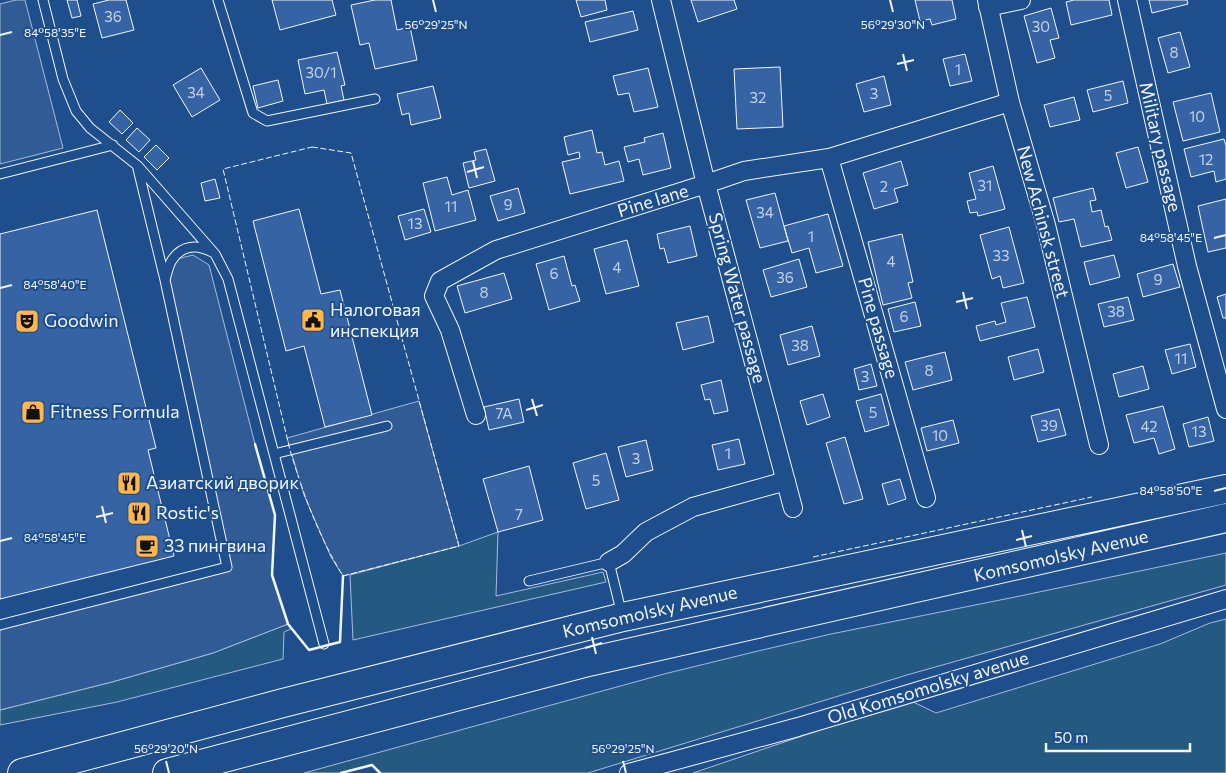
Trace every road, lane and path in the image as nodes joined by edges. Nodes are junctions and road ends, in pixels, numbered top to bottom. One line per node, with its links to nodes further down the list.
1 (43, 0): 9 (lane)
2 (218, 0): 7 (lane)
3 (661, 0): 13 (street, Spring Water passage)
4 (1021, 0): 6 (street)
5 (1128, 0): 16 (street, Military passage)
6 (987, 4): 8 (street, New Achinsk street)
7 (375, 99)
8 (1010, 102): 10 (street, Pine lane); 19 (street, New Achinsk street)
9 (113, 145): 11 (lane); 12 (lane)
10 (829, 158): 13 (street, Pine lane); 23 (street, Pine passage)
11 (138, 166): 14 (lane); 15 (lane)
12 (0, 174)
13 (706, 184): 17 (street, Pine lane); 21 (street, Spring Water passage)
14 (215, 254): 15 (lane); 20 (lane)
15 (165, 280): 30 (lane)
16 (1226, 409)
17 (476, 415)
18 (386, 426): 20 (lane)
19 (1098, 445)
20 (274, 454): 31 (lane)
21 (786, 481): 24 (street, Spring Water passage); 26 (street)
22 (1226, 489): 29 (main road, Komsomolsky Avenue)
23 (926, 498)
24 (793, 508)
25 (1226, 518): 33 (main road, Komsomolsky Avenue)
26 (609, 562): 27 (lane); 29 (lane)
27 (529, 581)
28 (1226, 599): 34 (street, Old Komsomolsky avenue)
29 (623, 617): 32 (main road, Komsomolsky Avenue)
30 (0, 625)
31 (324, 644)
32 (22, 773)
33 (167, 773)
34 (629, 773)

